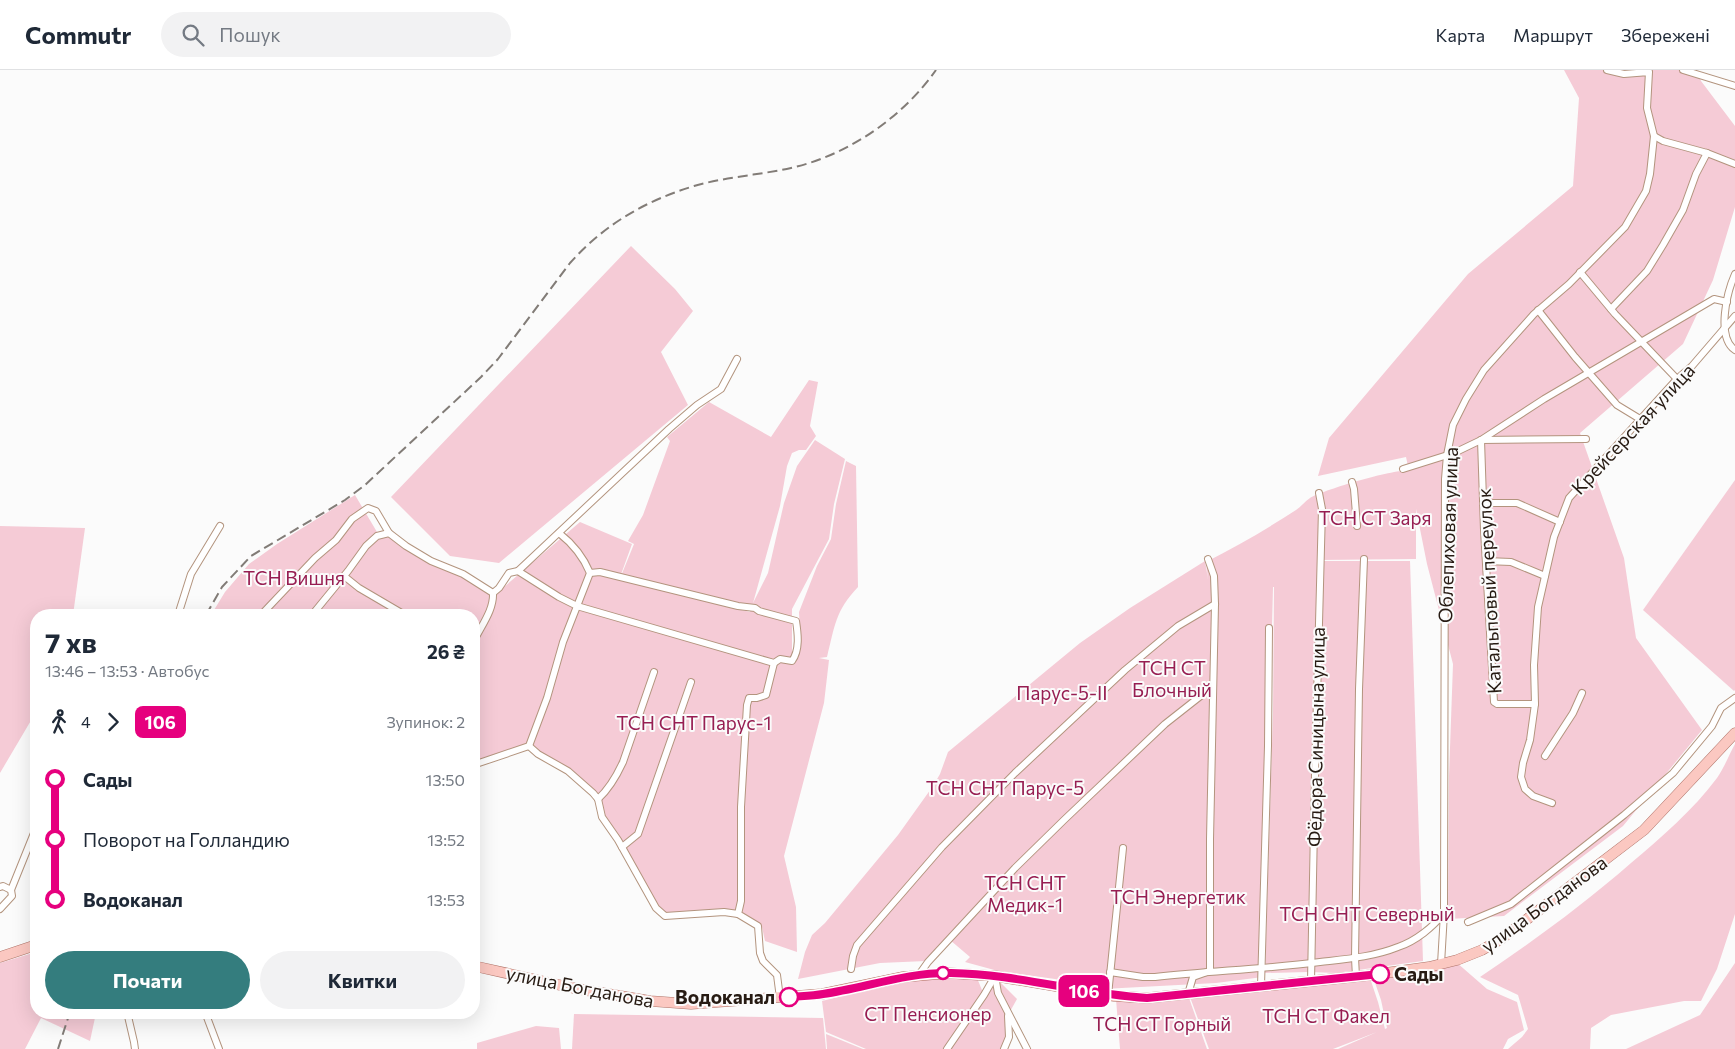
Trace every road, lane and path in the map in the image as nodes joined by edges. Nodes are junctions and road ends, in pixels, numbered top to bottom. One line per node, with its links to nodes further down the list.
1 (1607, 70): 3 (street, Облепиховая улица)
2 (1683, 70): 4 (street)
3 (1652, 71): 5 (street, Облепиховая улица)
4 (1735, 86)
5 (1654, 136): 6 (street); 8 (street, Облепиховая улица)
6 (1707, 153): 7 (street); 11 (street)
7 (1735, 164)
8 (1580, 272): 11 (street); 12 (street, Облепиховая улица)
9 (1735, 274): 10 (street)
10 (1727, 302): 14 (street); 15 (street)
11 (1611, 309): 15 (street)
12 (1538, 310): 18 (street); 23 (street, Облепиховая улица)
13 (1735, 316): 14 (street, Крейсерская улица)
14 (1724, 328): 16 (street); 19 (street, Крейсерская улица)
15 (1640, 341): 18 (street); 19 (street)
16 (1733, 348)
17 (737, 360): 31 (street)
18 (1588, 372): 20 (street); 22 (street)
19 (1677, 379): 20 (street, Крейсерская улица)
20 (1640, 419): 28 (street, Крейсерская улица)
21 (1586, 439): 22 (street)
22 (1481, 440): 23 (street); 27 (street, Катальповый переулок)
23 (1447, 455): 24 (street); 69 (street, Облепиховая улица)
24 (1403, 469)
25 (1352, 482): 30 (street)
26 (1319, 493): 74 (street, Фёдора Синицына улица)
27 (1483, 503): 28 (street); 35 (street, Катальповый переулок)
28 (1560, 522): 39 (street, Крейсерская улица)
29 (220, 526): 43 (street)
30 (1357, 526)
31 (559, 532): 36 (street); 37 (street)
32 (389, 533): 38 (street); 40 (street); 44 (street)
33 (1208, 559): 41 (street)
34 (1364, 559): 73 (street)
35 (1486, 561): 39 (street); 55 (street, Катальповый переулок)
36 (518, 571): 40 (street); 42 (street)
37 (590, 573): 42 (street); 49 (street)
38 (344, 576): 45 (street); 46 (street)
39 (1545, 576): 55 (street, Крейсерская улица)
40 (493, 593): 48 (street)
41 (1215, 604): 52 (street); 78 (street)
42 (577, 606): 49 (street); 57 (street)
43 (180, 609)
44 (267, 609)
45 (317, 609)
46 (395, 609)
47 (1269, 628): 77 (street)
48 (480, 629)
49 (774, 663): 68 (street)
50 (654, 672): 60 (street)
51 (691, 682): 63 (street)
52 (1212, 687): 80 (street); 81 (street)
53 (1582, 693): 58 (street)
54 (1735, 698): 70 (street)
55 (1535, 704): 61 (street, Крейсерская улица)
56 (1735, 733): 75 (main road, улица Богданова)
57 (529, 746): 59 (street); 60 (street)
58 (1545, 756)
59 (480, 763)
60 (598, 799): 63 (street)
61 (1552, 803)
62 (30, 843): 66 (street)
63 (622, 847): 68 (street)
64 (1123, 848): 79 (street)
65 (0, 887): 66 (street)
66 (11, 890): 67 (street)
67 (0, 909)
68 (738, 914): 88 (street)
69 (1444, 914): 73 (street); 75 (street, Облепиховая улица)
70 (1468, 922)
71 (30, 947): 72 (main road)
72 (0, 957)
73 (1355, 958): 74 (street); 83 (street)
74 (1312, 963): 77 (street); 84 (street, Фёдора Синицына улица)
75 (1442, 964): 83 (main road, улица Богданова)
76 (480, 967): 88 (main road, улица Богданова)
77 (1260, 968): 80 (street); 85 (street)
78 (852, 969)
79 (1110, 972): 80 (street); 87 (street)
80 (1210, 972): 86 (street)
81 (918, 976): 82 (main road, улица Богданова); 88 (main road, улица Богданова)
82 (994, 976): 87 (main road, улица Богданова); 89 (street); 95 (street)
83 (1356, 977): 84 (main road, улица Богданова)
84 (1311, 981): 85 (main road, улица Богданова)
85 (1261, 986): 86 (main road, улица Богданова)
86 (1188, 994): 87 (main road, улица Богданова)
87 (1108, 995)
88 (780, 998)
89 (1008, 1015): 92 (street); 96 (street)
90 (129, 1019): 93 (street)
91 (209, 1019): 94 (street)
92 (1026, 1048): 97 (street)
93 (135, 1049)
94 (220, 1049)
95 (947, 1049)
96 (1004, 1049)
97 (1036, 1049)

